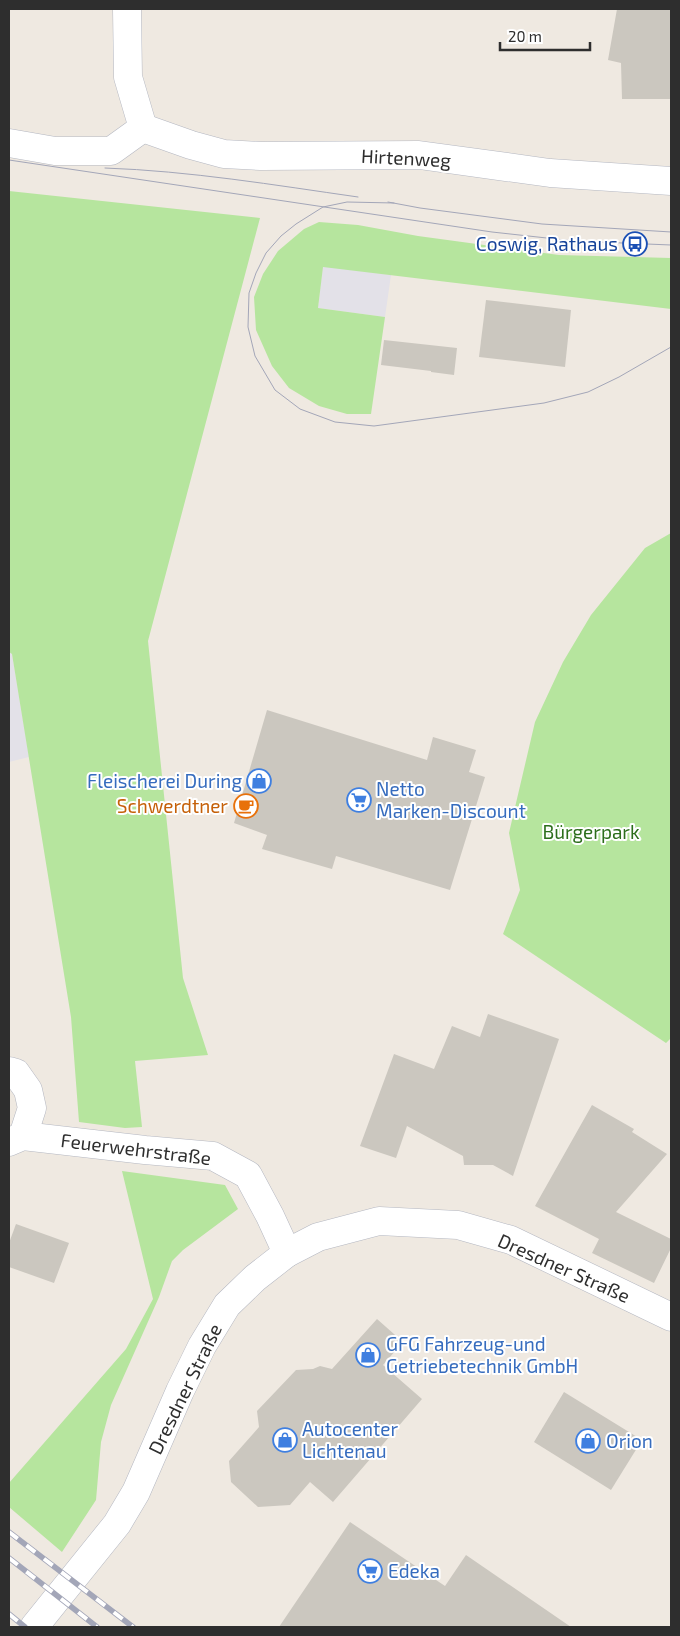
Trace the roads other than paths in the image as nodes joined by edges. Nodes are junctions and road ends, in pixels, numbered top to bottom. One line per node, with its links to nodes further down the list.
1 (127, 9): 2 (street)
2 (143, 128): 3 (street); 4 (street, Hirtenweg)
3 (9, 143)
4 (671, 181)
5 (9, 1071): 6 (street, Feuerwehrstraße)
6 (16, 1139): 7 (street, Feuerwehrstraße)
7 (287, 1253): 8 (street, Dresdner Straße); 9 (street, Dresdner Straße)
8 (671, 1318)
9 (34, 1627)

